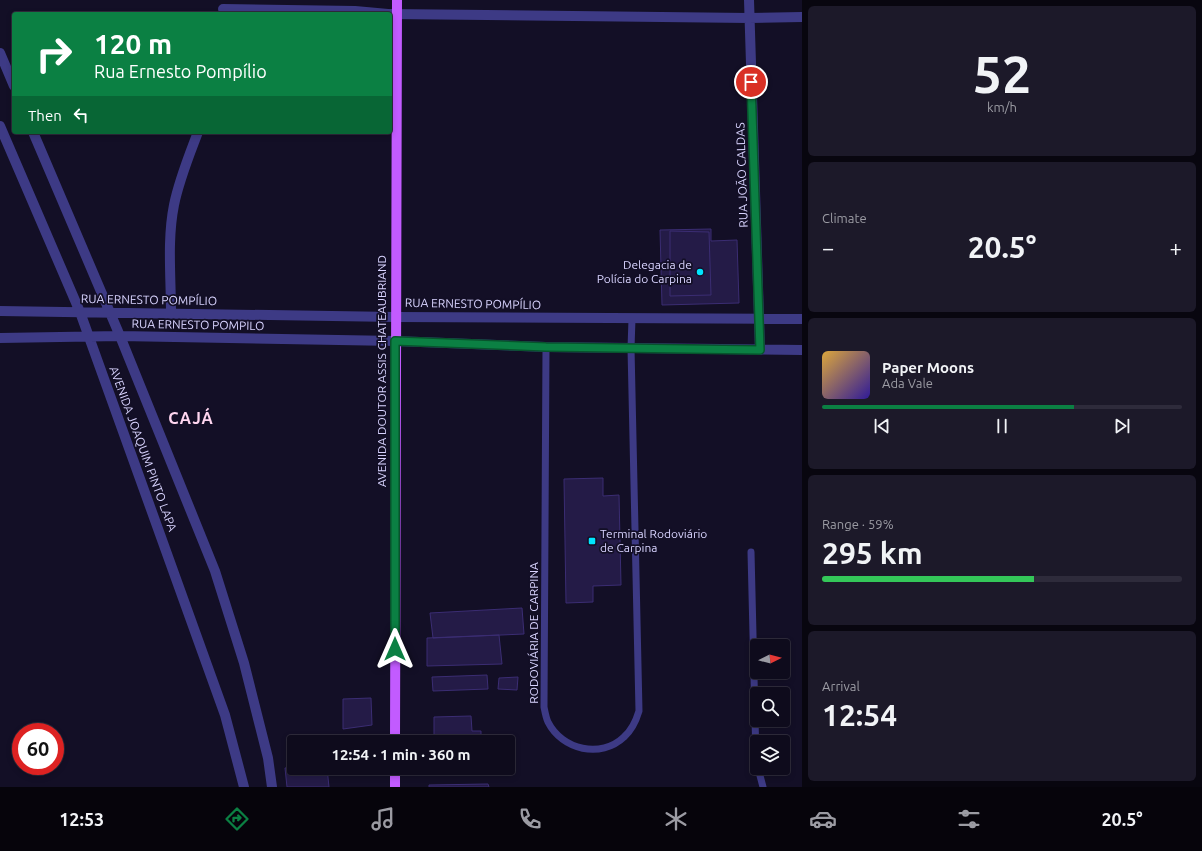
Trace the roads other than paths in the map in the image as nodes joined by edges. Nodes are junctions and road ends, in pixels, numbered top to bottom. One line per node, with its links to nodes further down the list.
1 (397, 0): 5 (main road, AVENIDA DOUTOR ASSIS CHATEAUBRIAND)
2 (749, 0): 6 (street, RUA JOÃO CALDAS)
3 (224, 8): 4 (street)
4 (367, 12)
5 (392, 14): 6 (street); 17 (main road, AVENIDA DOUTOR ASSIS CHATEAUBRIAND)
6 (749, 18): 7 (street); 19 (street, RUA JOÃO CALDAS)
7 (802, 18)
8 (0, 53): 9 (street)
9 (12, 81)
10 (0, 126): 14 (street, AVENIDA JOAQUIM PINTO LAPA)
11 (35, 134): 15 (street, AVENIDA JOAQUIM PINTO LAPA)
12 (197, 134): 16 (street)
13 (0, 311): 14 (street, RUA ERNESTO POMPÍLIO)
14 (80, 312): 15 (street, RUA ERNESTO POMPÍLIO); 22 (street, AVENIDA JOAQUIM PINTO LAPA)
15 (110, 312): 16 (street, RUA ERNESTO POMPÍLIO); 21 (street, AVENIDA JOAQUIM PINTO LAPA)
16 (171, 313): 17 (street, RUA ERNESTO POMPÍLIO)
17 (395, 317): 18 (street, RUA ERNESTO POMPÍLIO); 24 (main road, AVENIDA DOUTOR ASSIS CHATEAUBRIAND)
18 (632, 319): 19 (street, RUA ERNESTO POMPÍLIO); 26 (lane, RODOVIÁRIA DE CARPINA)
19 (760, 319): 20 (street, RUA ERNESTO POMPÍLIO); 27 (street, RUA JOÃO CALDAS)
20 (802, 319)
21 (120, 336): 22 (street, RUA ERNESTO POMPILO); 24 (street, RUA ERNESTO POMPILO); 35 (street, AVENIDA JOAQUIM PINTO LAPA)
22 (88, 337): 23 (street, RUA ERNESTO POMPILO); 34 (street, AVENIDA JOAQUIM PINTO LAPA)
23 (0, 338)
24 (395, 341): 25 (street); 30 (main road, AVENIDA DOUTOR ASSIS CHATEAUBRIAND)
25 (546, 347): 26 (street); 26 (lane, RODOVIÁRIA DE CARPINA)
26 (631, 348): 27 (street)
27 (760, 350): 28 (street)
28 (802, 350)
29 (751, 552): 31 (lane)
30 (395, 735)
31 (755, 735)
32 (395, 775): 36 (main road)
33 (760, 775): 37 (lane)
34 (244, 787)
35 (272, 787)
36 (395, 787)
37 (763, 787)

